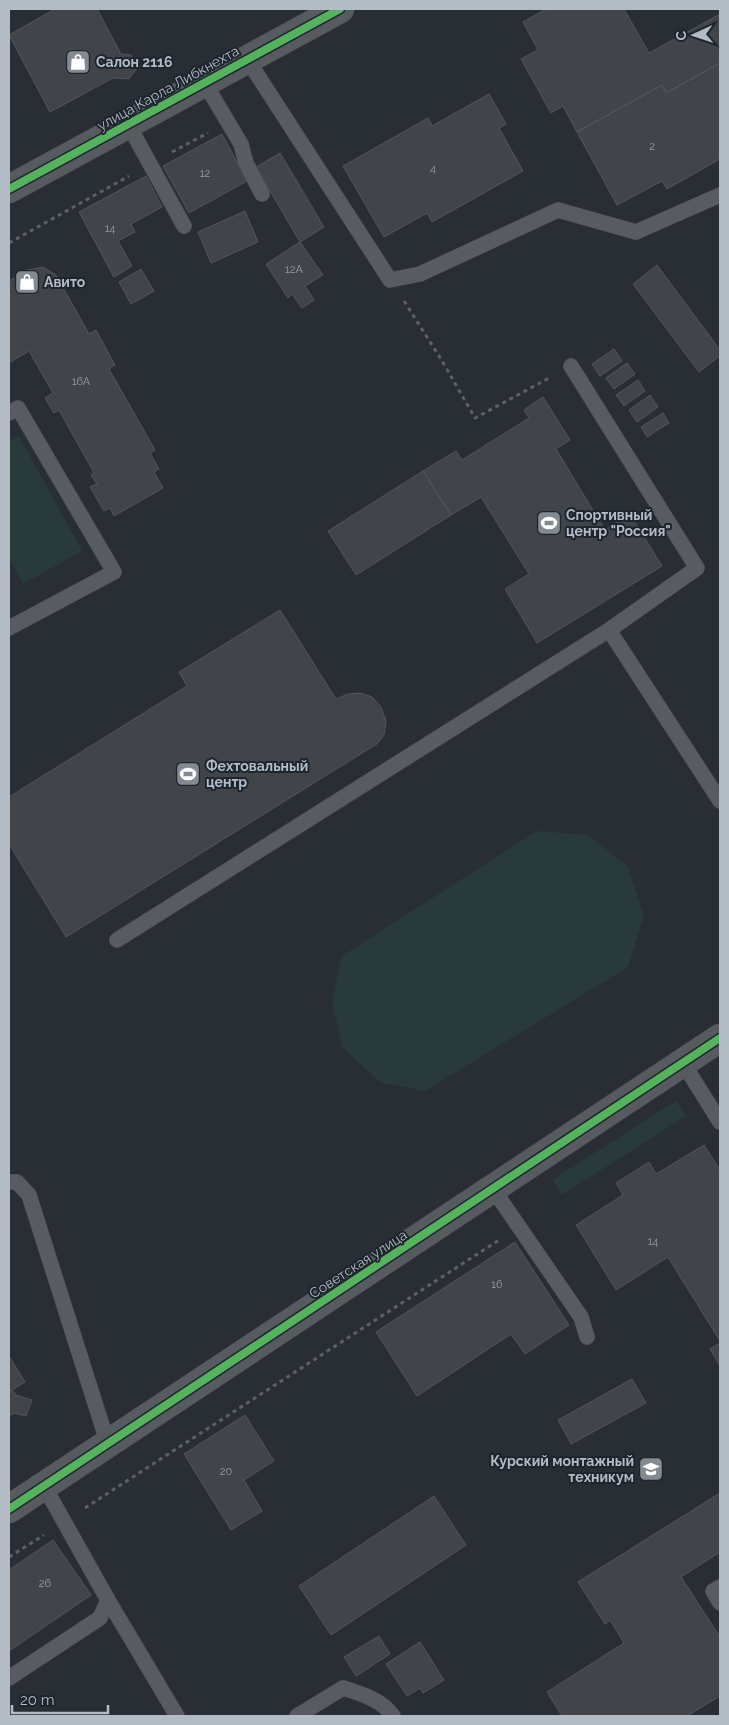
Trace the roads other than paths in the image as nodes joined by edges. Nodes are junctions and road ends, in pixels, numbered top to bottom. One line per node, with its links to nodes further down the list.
1 (340, 9): 2 (street, улица Карла Либкнехта)
2 (247, 59): 3 (street, улица Карла Либкнехта); 7 (lane)
3 (204, 82): 4 (street, улица Карла Либкнехта); 6 (lane)
4 (128, 124): 5 (street, улица Карла Либкнехта); 8 (lane)
5 (9, 189)
6 (262, 194)
7 (720, 195)
8 (184, 226)
9 (571, 366): 12 (lane)
10 (9, 413): 11 (lane)
11 (9, 628)
12 (609, 630): 13 (lane); 14 (lane)
13 (720, 801)
14 (117, 940)
15 (720, 1038): 16 (street, Советская улица)
16 (683, 1063): 17 (lane); 19 (street, Советская улица)
17 (720, 1122)
18 (9, 1182): 21 (lane)
19 (493, 1189): 20 (lane); 21 (street, Советская улица)
20 (587, 1337)
21 (108, 1444): 22 (street, Советская улица)
22 (44, 1486): 23 (street, Советская улица); 25 (lane)
23 (9, 1509)
24 (720, 1587): 26 (lane)
25 (108, 1600): 27 (lane); 28 (lane)
26 (720, 1603)
27 (9, 1678)
28 (177, 1716)
29 (296, 1716): 30 (lane)
30 (393, 1716)

